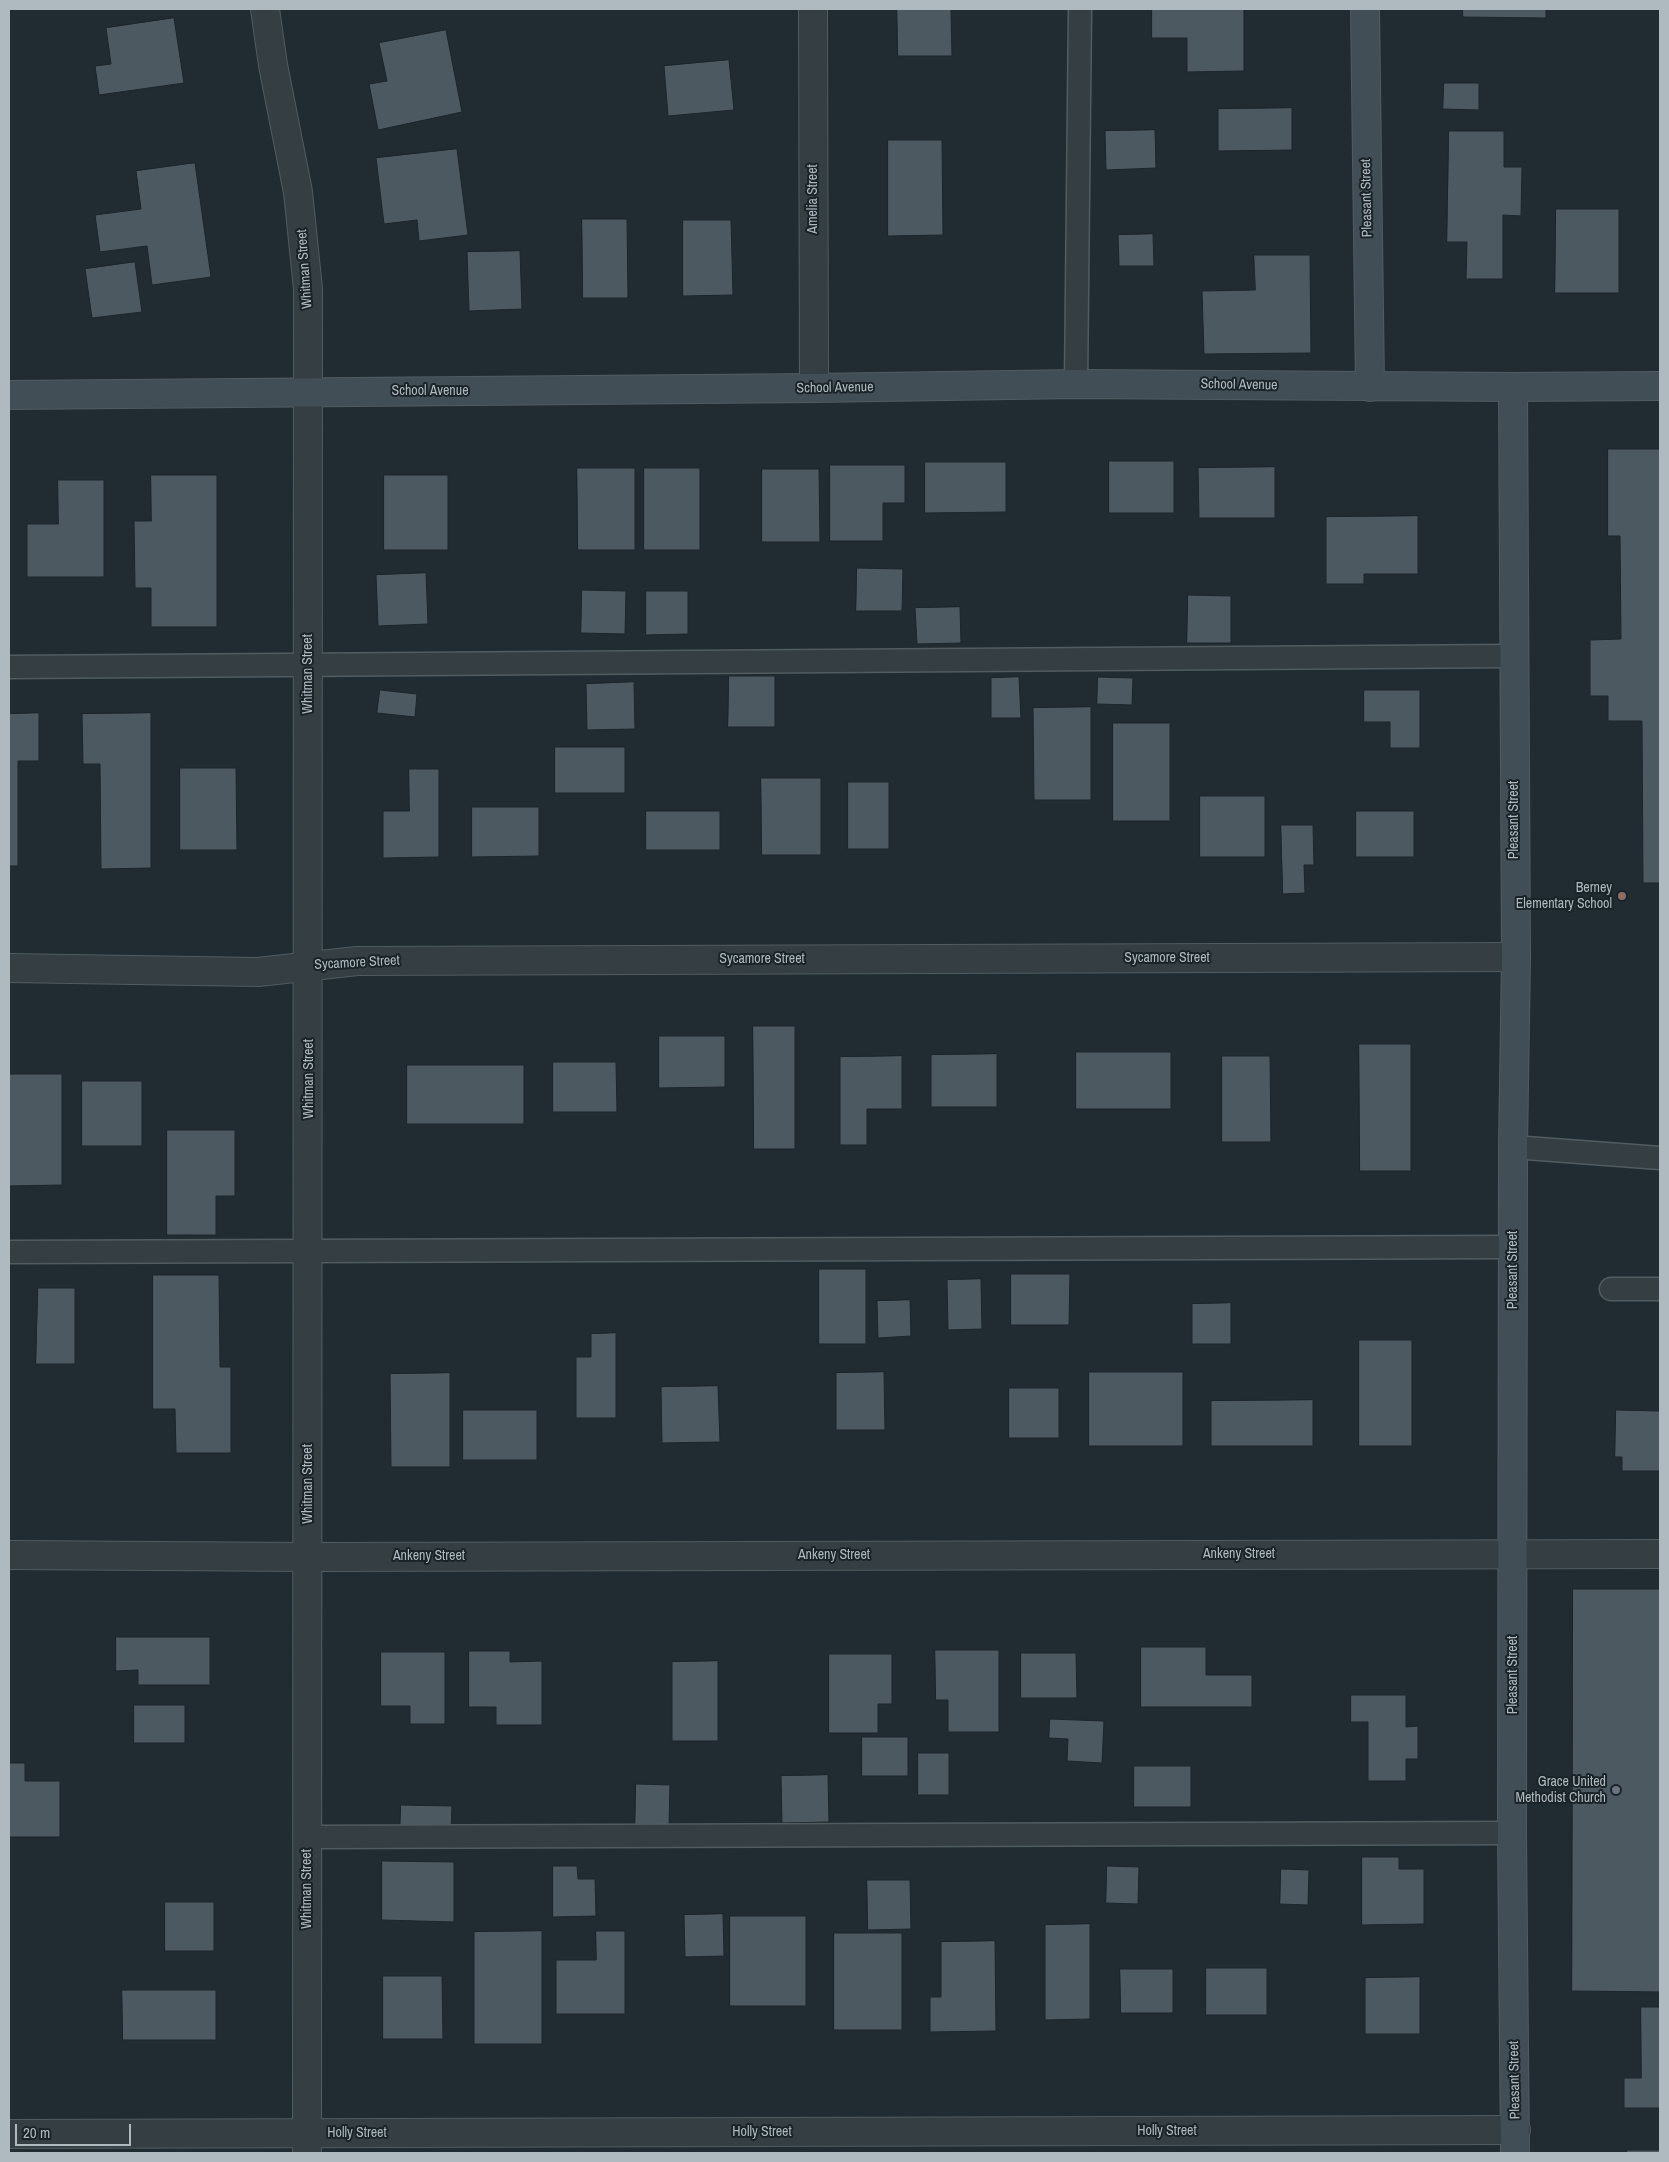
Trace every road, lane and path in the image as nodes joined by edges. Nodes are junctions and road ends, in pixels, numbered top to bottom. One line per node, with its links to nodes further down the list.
1 (265, 9): 10 (street, Whitman Street)
2 (813, 9): 9 (street, Amelia Street)
3 (1080, 9): 5 (lane)
4 (1366, 9): 6 (main road, Pleasant Street)
5 (1076, 384): 6 (main road, School Avenue); 9 (main road, School Avenue)
6 (1370, 386): 8 (main road, School Avenue)
7 (1660, 386): 8 (main road, School Avenue)
8 (1513, 387): 12 (main road, Pleasant Street)
9 (814, 388): 10 (main road, School Avenue)
10 (309, 392): 11 (main road, School Avenue); 13 (street, Whitman Street)
11 (9, 395)
12 (1513, 656): 13 (lane); 15 (main road, Pleasant Street)
13 (308, 666): 14 (lane); 16 (street, Whitman Street)
14 (9, 667)
15 (1516, 957): 16 (street, Sycamore Street); 18 (main road, Pleasant Street)
16 (309, 966): 17 (street, Sycamore Street); 21 (street, Whitman Street)
17 (9, 968)
18 (1513, 1147): 19 (lane); 20 (main road, Pleasant Street)
19 (1660, 1158)
20 (1513, 1247): 21 (lane); 25 (main road, Pleasant Street)
21 (308, 1250): 22 (lane); 28 (street, Whitman Street)
22 (9, 1252)
23 (1611, 1289): 24 (lane)
24 (1660, 1289)
25 (1514, 1554): 26 (street, Ankeny Street); 28 (street, Ankeny Street); 29 (main road, Pleasant Street)
26 (1660, 1554)
27 (9, 1555): 28 (street, Ankeny Street)
28 (308, 1557): 30 (street, Whitman Street)
29 (1512, 1833): 30 (lane); 32 (main road, Pleasant Street)
30 (308, 1837): 33 (street, Whitman Street)
31 (9, 2134): 33 (street, Holly Street)
32 (1516, 2142): 33 (street, Holly Street)
33 (307, 2143)

